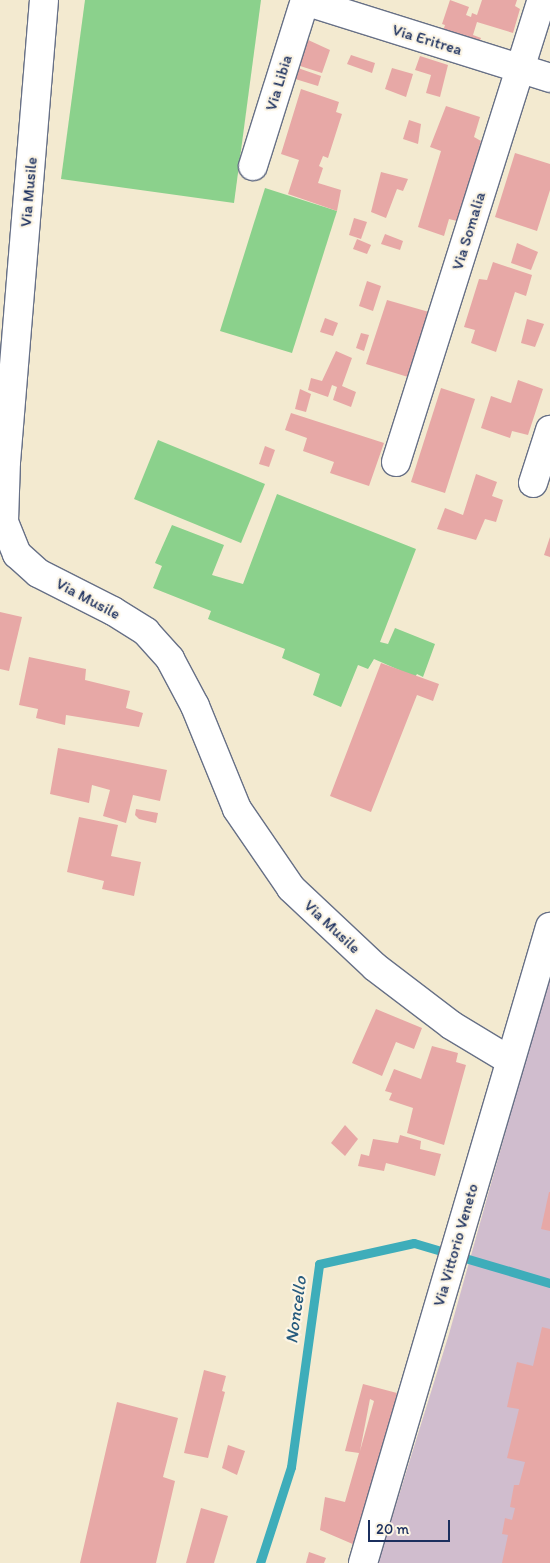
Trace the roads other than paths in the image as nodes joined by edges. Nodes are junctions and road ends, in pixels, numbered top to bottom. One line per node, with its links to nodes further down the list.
1 (44, 0): 11 (street, Via Musile)
2 (542, 0): 4 (street, Via Somalia)
3 (305, 1): 4 (street, Via Eritrea); 6 (street, Via Libia)
4 (520, 69): 5 (street, Via Eritrea); 8 (street, Via Somalia)
5 (550, 78)
6 (253, 166)
7 (550, 430): 9 (street)
8 (396, 462)
9 (533, 483)
10 (550, 927): 11 (street, Via Vittorio Veneto)
11 (509, 1060): 12 (street, Via Vittorio Veneto)
12 (363, 1563)

